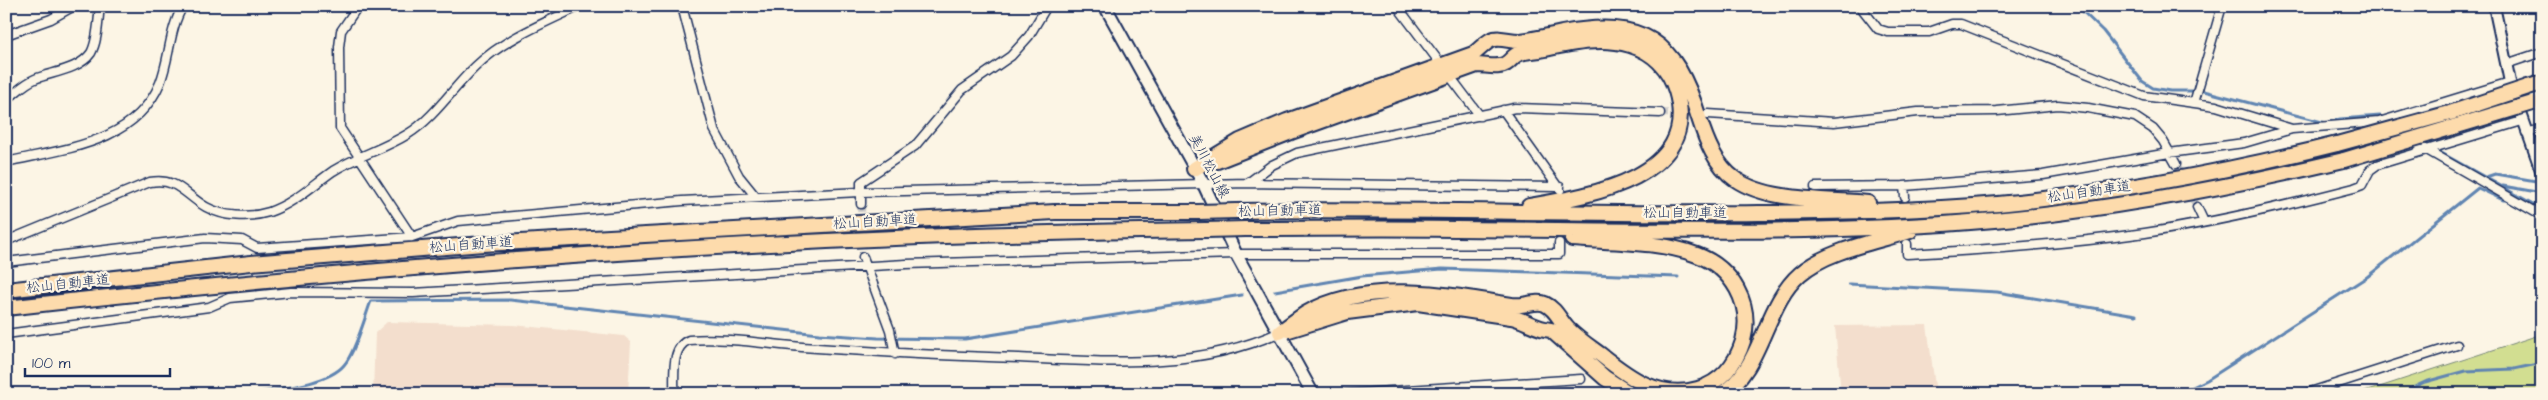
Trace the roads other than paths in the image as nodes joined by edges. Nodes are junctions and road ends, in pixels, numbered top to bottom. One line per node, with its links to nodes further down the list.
1 (74, 6): 13 (street)
2 (100, 6): 19 (street)
3 (183, 6): 34 (street)
4 (358, 6): 33 (street)
5 (580, 6): 33 (street)
6 (682, 6): 43 (street)
7 (1046, 6): 42 (street)
8 (1105, 6): 36 (main road, 美川松山線)
9 (1397, 6): 16 (street)
10 (1860, 6): 20 (street)
11 (2222, 6): 20 (street)
12 (2494, 6): 15 (street)
13 (6, 35)
14 (2542, 52): 15 (street)
15 (2506, 64): 17 (street)
16 (1445, 70): 25 (street); 36 (highway); 47 (highway); 48 (highway)
17 (2510, 82): 26 (street); 27 (street)
18 (2542, 82): 47 (highway, 松山自動車道, bridge)
19 (6, 100)
20 (2194, 102): 28 (street)
21 (2537, 102): 51 (highway, 松山自動車道, bridge)
22 (1503, 110): 23 (street); 25 (street); 39 (street)
23 (1660, 113)
24 (1708, 114): 32 (street)
25 (1480, 116): 39 (street)
26 (2522, 121): 30 (street); 31 (street)
27 (2379, 122): 28 (street); 31 (street)
28 (2292, 129): 32 (street)
29 (2542, 129): 30 (street)
30 (2526, 133): 37 (street)
31 (2428, 150): 49 (street); 50 (street)
32 (2169, 153): 35 (street); 40 (street)
33 (357, 156): 53 (street); 54 (street)
34 (6, 162)
35 (2176, 164)
36 (1194, 168): 38 (main road, 美川松山線)
37 (2542, 174)
38 (1203, 183): 39 (street); 42 (street); 57 (main road, 美川松山線)
39 (1248, 183)
40 (1904, 186): 41 (street); 44 (street)
41 (1815, 187)
42 (860, 192): 43 (street); 45 (street)
43 (756, 197): 53 (street)
44 (1906, 197)
45 (860, 204)
46 (2197, 207): 50 (street)
47 (1926, 208): 48 (highway, 松山自動車道)
48 (1496, 212): 61 (highway, 松山自動車道, bridge)
49 (2542, 216)
50 (2204, 222): 56 (street)
51 (1928, 226): 52 (highway, 松山自動車道); 72 (highway)
52 (1455, 229): 62 (highway, 松山自動車道, bridge); 63 (highway)
53 (412, 237): 59 (street)
54 (6, 241)
55 (1559, 243): 57 (street)
56 (1907, 244)
57 (1236, 254): 60 (street); 63 (main road, 美川松山線)
58 (864, 257): 60 (street)
59 (6, 262)
60 (866, 267): 64 (street); 66 (street)
61 (6, 290)
62 (6, 308)
63 (1280, 332): 66 (street); 69 (main road, 美川松山線); 71 (highway)
64 (6, 334)
65 (2457, 346): 73 (street)
66 (895, 354): 68 (street)
67 (1581, 378): 70 (street)
68 (674, 394)
69 (1313, 394)
70 (1344, 394)
71 (1630, 394)
72 (1720, 394)
73 (2304, 394)

